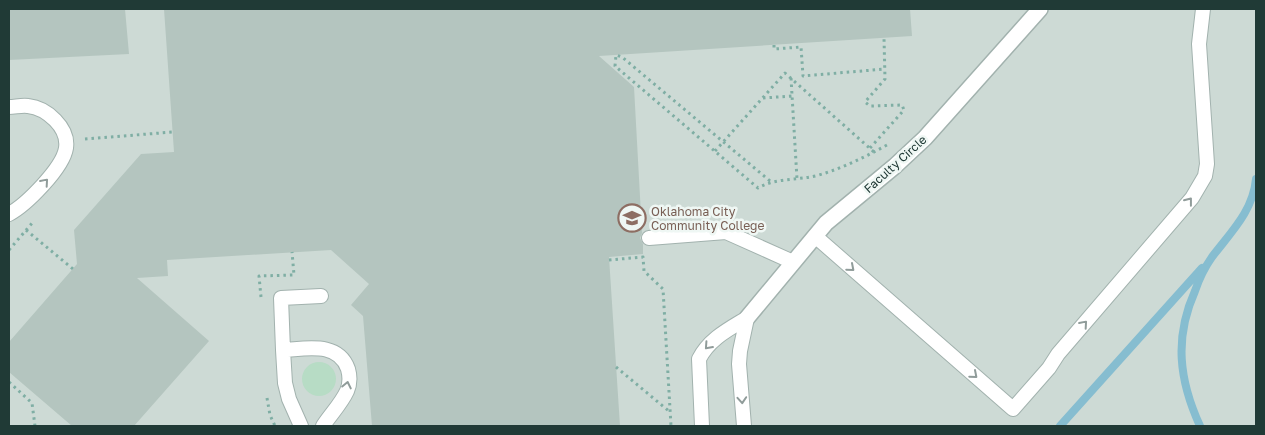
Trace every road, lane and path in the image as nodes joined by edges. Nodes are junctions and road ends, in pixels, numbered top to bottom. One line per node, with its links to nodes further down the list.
1 (1040, 9): 23 (street, Faculty Circle)
2 (1203, 9): 23 (lane, one-way to 2)
3 (884, 38): 5 (path)
4 (774, 45): 5 (path)
5 (885, 69): 14 (path)
6 (791, 78): 7 (path); 8 (path); 14 (path)
7 (792, 96): 8 (path); 17 (path)
8 (762, 98): 12 (path)
9 (9, 107): 19 (lane, one-way to 9)
10 (173, 132): 11 (path)
11 (84, 139)
12 (724, 141): 15 (path); 15 (path); 18 (path)
13 (890, 143): 16 (path)
14 (870, 148): 16 (path)
15 (715, 152): 18 (path)
16 (874, 152): 17 (path)
17 (797, 179): 18 (path)
18 (770, 181)
19 (9, 214)
20 (9, 220): 21 (lane)
21 (9, 227)
22 (26, 230): 27 (path)
23 (815, 236): 26 (street, Faculty Circle)
24 (649, 238): 26 (lane)
25 (609, 260): 33 (path)
26 (793, 262): 29 (street, Faculty Circle)
27 (73, 269)
28 (321, 296): 30 (lane)
29 (748, 318): 38 (lane, Faculty Circle, one-way to 38); 39 (lane, Faculty Circle, one-way to 39)
30 (284, 350): 35 (lane); 36 (lane, one-way to 30)
31 (616, 367): 33 (path)
32 (9, 382): 34 (path)
33 (670, 412): 37 (path)
34 (35, 426)
35 (301, 426)
36 (323, 426)
37 (671, 426)
38 (702, 426)
39 (744, 426)

